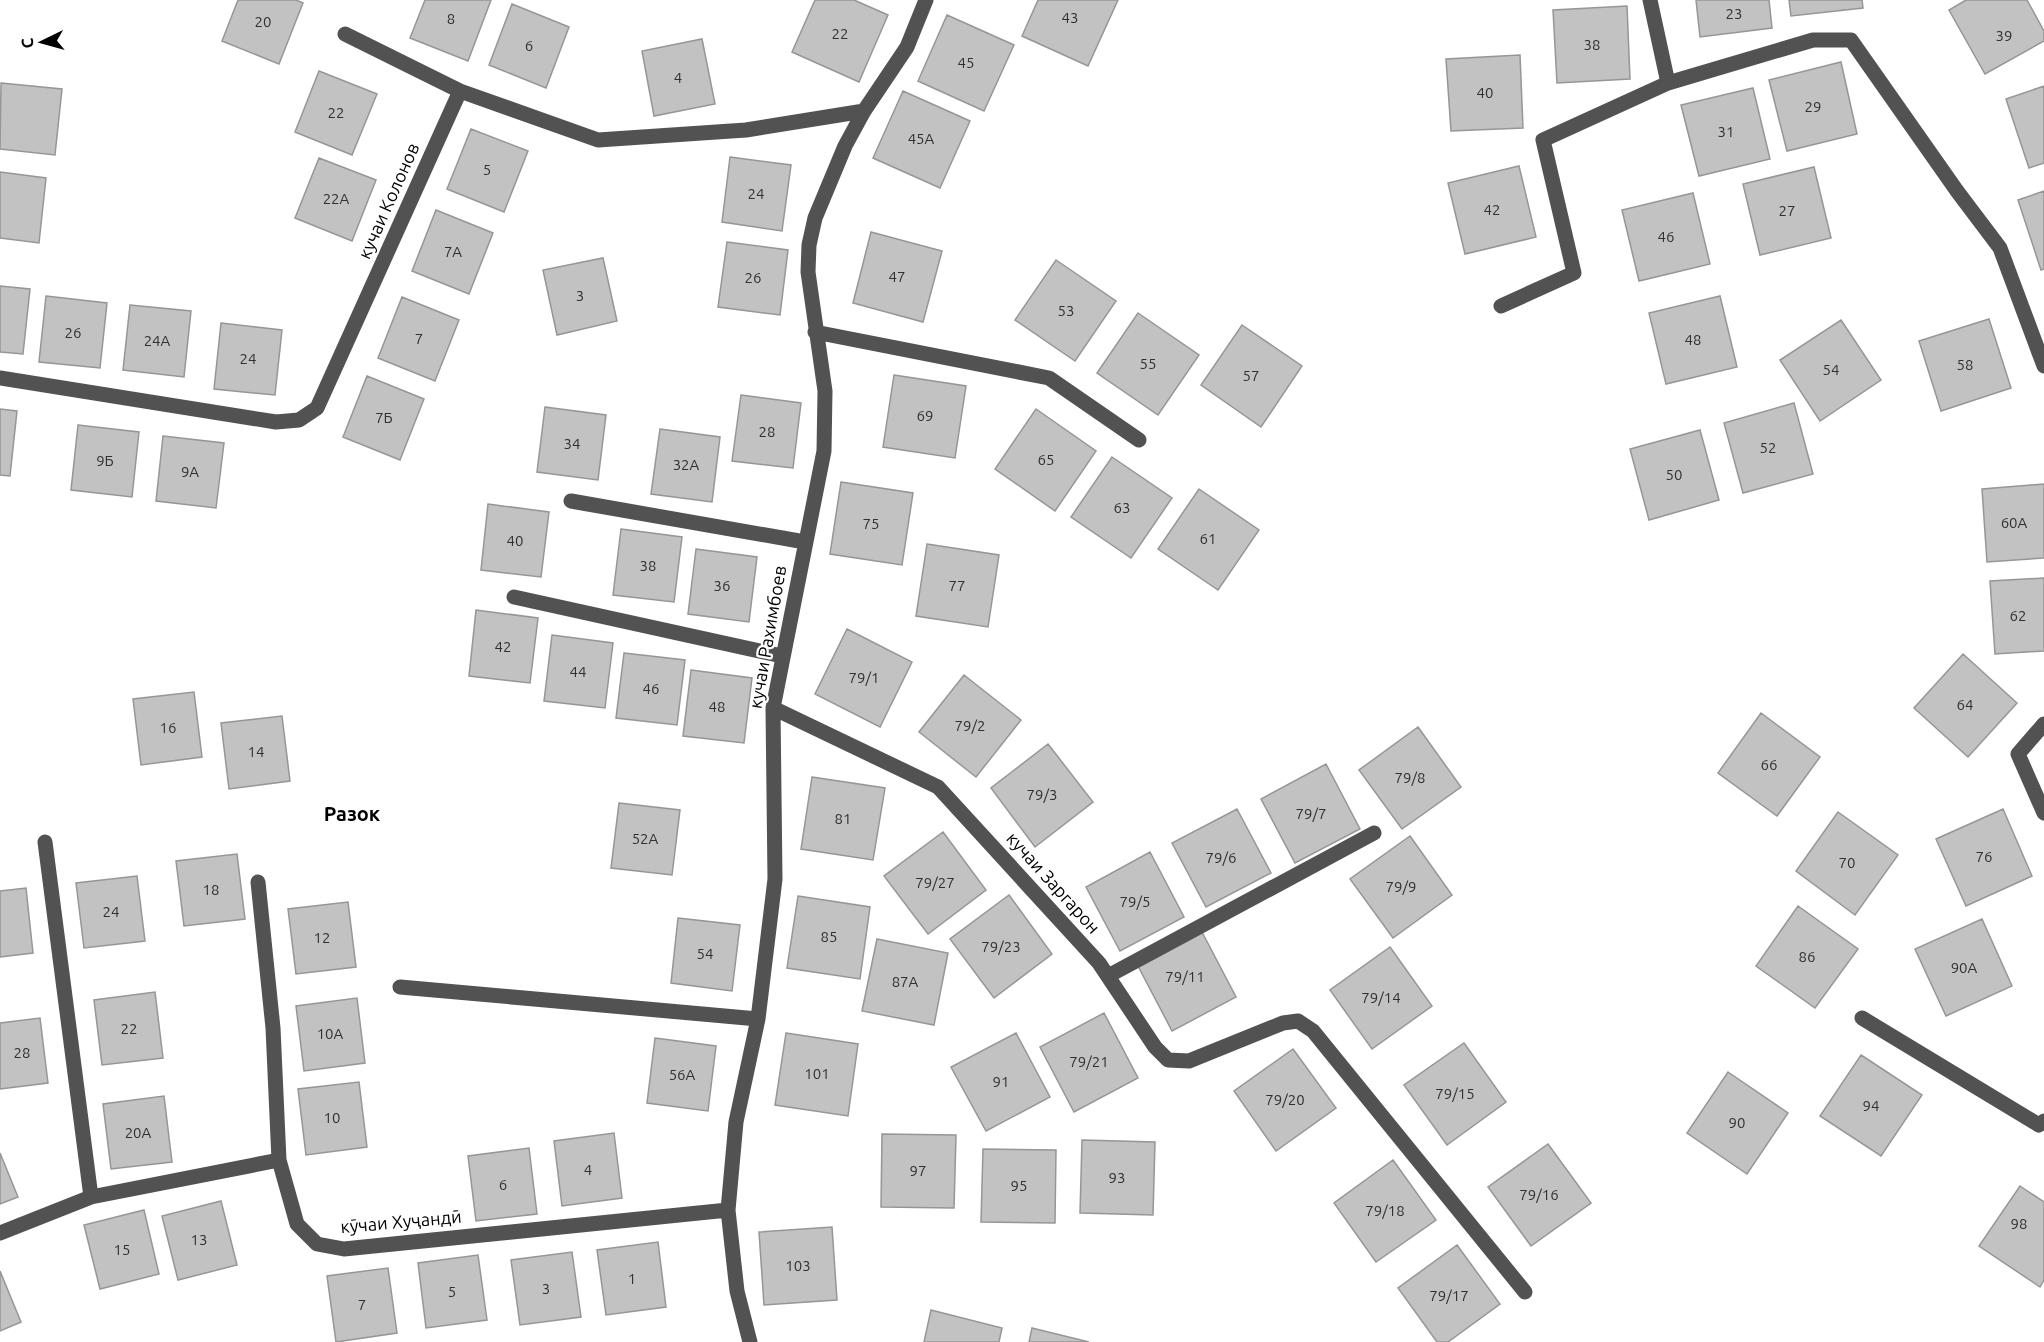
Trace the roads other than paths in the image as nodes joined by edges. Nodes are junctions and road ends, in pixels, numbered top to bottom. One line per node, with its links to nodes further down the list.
1 (926, 0): 6 (street, кучаи Рахимбоев)
2 (1650, 0): 4 (street)
3 (345, 34): 5 (street)
4 (1668, 83): 7 (street); 9 (street)
5 (460, 91): 6 (street); 10 (street, кучаи Колонов)
6 (864, 111): 8 (street, кучаи Рахимбоев)
7 (1502, 306)
8 (815, 332): 11 (street); 13 (street, кучаи Рахимбоев)
9 (2044, 366)
10 (0, 378)
11 (1139, 440)
12 (571, 501): 13 (street)
13 (805, 542): 15 (street, кучаи Рахимбоев)
14 (513, 597): 15 (street)
15 (782, 656): 16 (street, кучаи Рахимбоев)
16 (773, 708): 22 (street, кучаи Заргарон); 25 (street, кучаи Рахимбоев)
17 (2044, 724): 18 (street)
18 (2044, 813)
19 (1374, 833): 22 (street)
20 (45, 842): 28 (street)
21 (258, 882): 27 (street, кӯчаи Хуҷандӣ)
22 (1108, 976): 31 (street, кучаи Заргарон)
23 (400, 987): 25 (street)
24 (1862, 1018): 26 (street)
25 (758, 1019): 29 (street, кучаи Рахимбоев)
26 (2044, 1121)
27 (279, 1160): 28 (street); 29 (street, кӯчаи Хуҷандӣ)
28 (91, 1197): 30 (street)
29 (728, 1210): 32 (street, кучаи Рахимбоев)
30 (0, 1233)
31 (1525, 1292)
32 (750, 1342)

